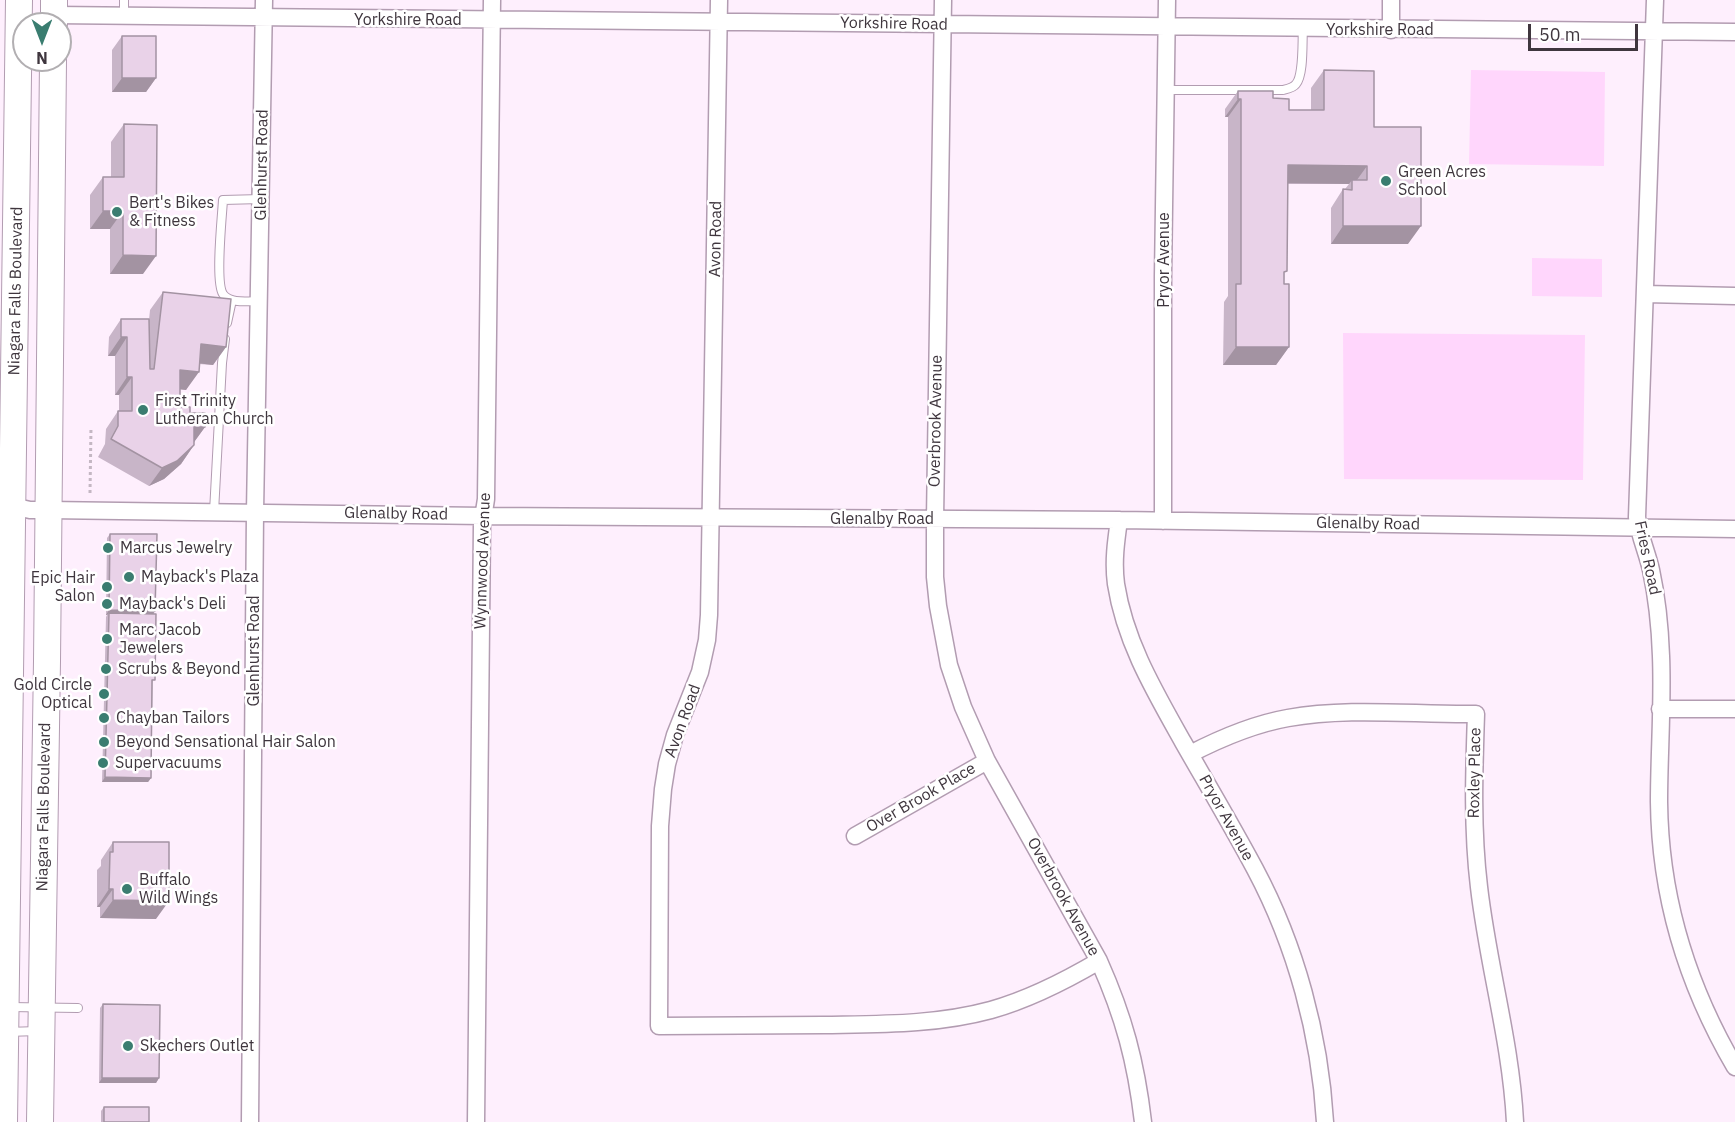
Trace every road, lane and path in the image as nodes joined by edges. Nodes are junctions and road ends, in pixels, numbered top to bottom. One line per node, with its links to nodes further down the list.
1 (19, 0): 29 (main road, Niagara Falls Boulevard)
2 (264, 0): 11 (street, Glenhurst Road)
3 (492, 0): 12 (street, Wynnwood Avenue)
4 (719, 0): 13 (street, Avon Road)
5 (943, 0): 14 (street, Overbrook Avenue)
6 (1167, 0): 15 (street, Pryor Avenue)
7 (1391, 0): 17 (street)
8 (1655, 0): 18 (street, Fries Road)
9 (124, 8): 10 (street, Yorkshire Road); 11 (street, Yorkshire Road)
10 (68, 12)
11 (264, 18): 12 (street, Yorkshire Road); 22 (street, Glenhurst Road)
12 (491, 20): 13 (street, Yorkshire Road); 32 (street, Wynnwood Avenue)
13 (719, 21): 14 (street, Yorkshire Road); 33 (street, Avon Road)
14 (942, 25): 15 (street, Yorkshire Road); 34 (street, Overbrook Avenue)
15 (1166, 27): 16 (street, Yorkshire Road); 21 (street, Pryor Avenue)
16 (1303, 29): 17 (street, Yorkshire Road); 21 (lane)
17 (1391, 30): 18 (street, Yorkshire Road)
18 (1654, 32): 19 (street, Yorkshire Road); 23 (street, Fries Road)
19 (1735, 32)
20 (52, 72): 29 (main road, Niagara Falls Boulevard)
21 (1166, 90): 36 (street, Pryor Avenue)
22 (261, 199): 25 (lane); 26 (street, Glenhurst Road)
23 (1645, 294): 24 (street); 37 (street, Fries Road)
24 (1735, 296)
25 (232, 300): 26 (lane); 30 (lane)
26 (260, 301): 31 (street, Glenhurst Road)
27 (91, 428): 28 (path)
28 (90, 493)
29 (23, 508): 30 (street, Glenalby Road); 41 (main road, Niagara Falls Boulevard); 47 (main road, Niagara Falls Boulevard)
30 (214, 512): 31 (street, Glenalby Road)
31 (255, 512): 32 (street, Glenalby Road); 52 (street, Glenhurst Road)
32 (484, 516): 33 (street, Glenalby Road); 53 (street, Wynnwood Avenue)
33 (710, 518): 34 (street, Glenalby Road); 45 (street, Avon Road)
34 (935, 519): 35 (street, Glenalby Road); 43 (street, Overbrook Avenue)
35 (1119, 520): 36 (street, Glenalby Road); 42 (street, Pryor Avenue)
36 (1163, 521): 37 (street, Glenalby Road)
37 (1638, 527): 38 (street, Glenalby Road); 39 (street, Fries Road)
38 (1735, 529)
39 (1660, 709): 40 (street); 49 (street, Fries Road)
40 (1735, 709)
41 (5, 745): 48 (main road, Niagara Falls Boulevard)
42 (1190, 754): 55 (street, Pryor Avenue); 56 (street, Roxley Place)
43 (987, 761): 44 (street, Over Brook Place); 45 (street, Overbrook Avenue)
44 (855, 836)
45 (1099, 961): 54 (street, Overbrook Avenue)
46 (78, 1008): 47 (lane)
47 (40, 1019): 48 (lane); 48 (lane); 51 (main road, Niagara Falls Boulevard)
48 (2, 1020): 50 (main road, Niagara Falls Boulevard)
49 (1735, 1067)
50 (4, 1122)
51 (40, 1122)
52 (250, 1122)
53 (476, 1122)
54 (1143, 1122)
55 (1325, 1122)
56 (1515, 1122)

